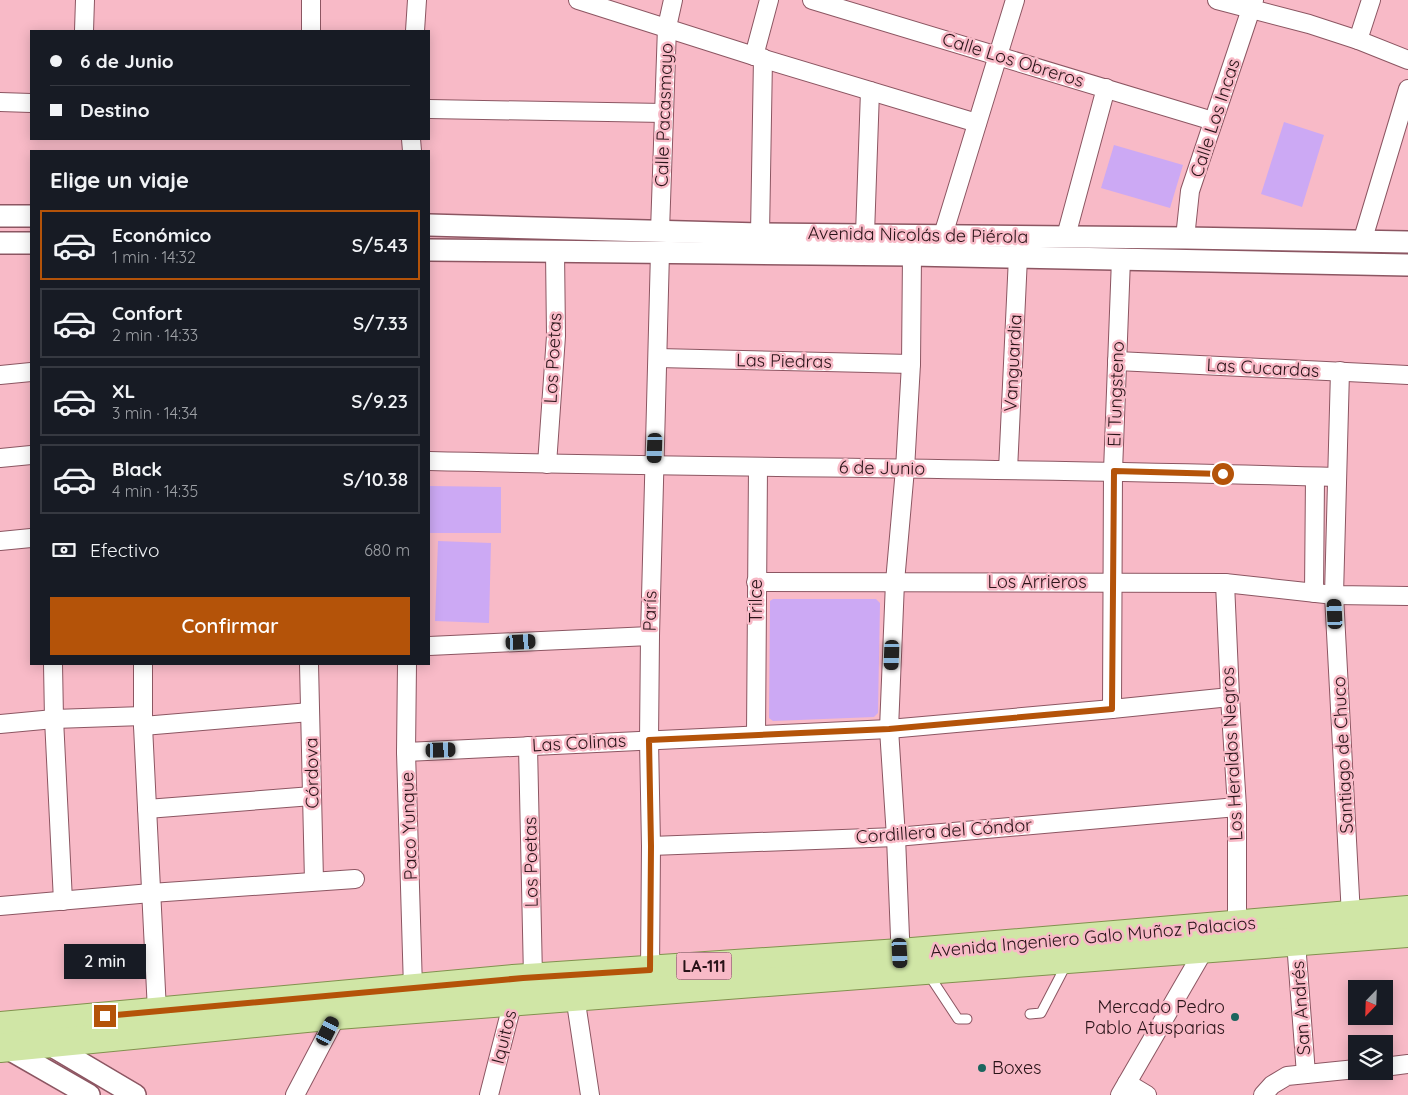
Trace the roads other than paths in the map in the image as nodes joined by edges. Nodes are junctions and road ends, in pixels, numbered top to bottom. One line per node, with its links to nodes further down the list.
1 (85, 0): 13 (street)
2 (311, 0): 14 (street)
3 (417, 0): 15 (street)
4 (578, 0): 12 (street)
5 (673, 0): 12 (street, Calle Pacasmayo)
6 (769, 0): 18 (street)
7 (812, 0): 17 (street, Calle Los Obreros)
8 (1015, 0): 17 (street)
9 (1217, 0): 11 (street)
10 (1371, 0): 16 (street)
11 (1252, 5): 16 (street); 27 (street, Calle Los Incas)
12 (667, 27): 18 (street); 26 (street, Calle Pacasmayo)
13 (84, 30)
14 (311, 30)
15 (415, 30)
16 (1358, 40): 19 (street)
17 (998, 55): 20 (street, Calle Los Obreros); 28 (street)
18 (759, 57): 22 (street); 33 (street)
19 (1408, 60)
20 (1106, 88): 27 (street, Calle Los Obreros); 36 (street)
21 (1408, 89): 38 (street)
22 (870, 91): 28 (street); 34 (street)
23 (0, 102): 24 (street)
24 (30, 103)
25 (430, 109): 26 (street)
26 (664, 113): 32 (street, Calle Pacasmayo)
27 (1213, 121): 37 (street, Calle Los Incas)
28 (977, 123): 35 (street)
29 (0, 216): 30 (street)
30 (30, 216)
31 (430, 224): 32 (street, Avenida Nicolás de Piérola)
32 (660, 231): 33 (street, Avenida Nicolás de Piérola)
33 (760, 234): 34 (street, Avenida Nicolás de Piérola)
34 (865, 234): 35 (street, Avenida Nicolás de Piérola)
35 (943, 235): 36 (street, Avenida Nicolás de Piérola)
36 (1066, 236): 37 (street, Avenida Nicolás de Piérola)
37 (1184, 238): 38 (street, Avenida Nicolás de Piérola)
38 (1362, 242): 39 (street, Avenida Nicolás de Piérola)
39 (1408, 242)
40 (0, 243): 41 (street)
41 (30, 243)
42 (430, 250): 43 (street, Avenida Nicolás de Piérola)
43 (555, 251): 44 (street, Avenida Nicolás de Piérola); 59 (street, Los Poetas)
44 (660, 252): 45 (street, Avenida Nicolás de Piérola); 49 (street, París)
45 (912, 255): 46 (street, Avenida Nicolás de Piérola); 51 (street)
46 (1018, 257): 47 (street, Avenida Nicolás de Piérola); 63 (street, Vanguardia)
47 (1121, 259): 48 (street, Avenida Nicolás de Piérola); 50 (street, El Tungsteno)
48 (1408, 265)
49 (658, 358): 51 (street, Las Piedras); 60 (street, París)
50 (1117, 361): 52 (street, Las Cucardas); 64 (street, El Tungsteno)
51 (911, 364): 62 (street)
52 (1340, 371): 55 (street, Las Cucardas); 66 (street, Santiago de Chuco)
53 (30, 372): 54 (street)
54 (0, 375)
55 (1408, 375)
56 (30, 455): 57 (street)
57 (0, 458)
58 (430, 461): 59 (street, 6 de Junio)
59 (547, 464): 60 (street, 6 de Junio)
60 (654, 466): 61 (street, 6 de Junio); 76 (street, París)
61 (758, 467): 62 (street, 6 de Junio); 69 (street, Trilce)
62 (904, 469): 63 (street, 6 de Junio); 70 (street)
63 (1008, 470): 64 (street, 6 de Junio)
64 (1114, 471): 65 (street, 6 de Junio); 71 (street, El Tungsteno)
65 (1315, 477): 66 (street, 6 de Junio); 73 (street)
66 (1336, 477): 74 (street, Santiago de Chuco)
67 (30, 538): 68 (street)
68 (0, 541)
69 (756, 582): 70 (street, Los Arrieros); 89 (street, Trilce)
70 (894, 582): 71 (street, Los Arrieros); 88 (street)
71 (1113, 582): 72 (street, Los Arrieros); 83 (street, El Tungsteno)
72 (1225, 583): 73 (street, Los Arrieros); 82 (street, Los Heraldos Negros)
73 (1314, 593): 74 (street, Los Arrieros)
74 (1334, 595): 75 (street, Los Arrieros); 104 (street, Santiago de Chuco)
75 (1408, 596)
76 (650, 636): 77 (street); 90 (street, París)
77 (430, 646)
78 (53, 665): 85 (street)
79 (143, 665): 86 (street)
80 (309, 665): 84 (street, Córdova)
81 (407, 665): 92 (street, Paco Yunque)
82 (1230, 697): 83 (street, Las Colinas); 94 (street, Los Heraldos Negros)
83 (1112, 709): 88 (street, Las Colinas)
84 (310, 712): 86 (street); 93 (street, Córdova)
85 (54, 719): 86 (street); 87 (street); 101 (street)
86 (143, 721): 95 (street)
87 (0, 724)
88 (889, 729): 89 (street, Las Colinas); 96 (street)
89 (756, 735): 90 (street, Las Colinas)
90 (649, 740): 91 (street, Las Colinas); 97 (street, París)
91 (528, 746): 92 (street, Las Colinas); 112 (street, Los Poetas)
92 (406, 752): 113 (street, Paco Yunque)
93 (312, 796): 95 (street); 99 (street, Córdova)
94 (1237, 807): 96 (street, Cordillera del Cóndor); 105 (street, Los Heraldos Negros)
95 (147, 809): 100 (street)
96 (896, 837): 97 (street, Cordillera del Cóndor); 110 (street)
97 (651, 846): 111 (street, París)
98 (355, 879): 99 (street)
99 (314, 881): 100 (street)
100 (151, 893): 101 (street); 115 (street)
101 (63, 901): 102 (street)
102 (0, 906)
103 (1408, 910): 104 (main road, Avenida Ingeniero Galo Muñoz Palacios / LA-111)
104 (1351, 916): 105 (main road, Avenida Ingeniero Galo Muñoz Palacios / LA-111)
105 (1238, 924): 107 (main road, Avenida Ingeniero Galo Muñoz Palacios / LA-111)
106 (1408, 933): 108 (main road, Avenida Ingeniero Galo Muñoz Palacios / LA-111)
107 (1207, 938): 108 (main road, Avenida Ingeniero Galo Muñoz Palacios / LA-111); 109 (main road, Avenida Ingeniero Galo Muñoz Palacios / LA-111); 110 (main road, Avenida Ingeniero Galo Muñoz Palacios / LA-111); 125 (street)
108 (1296, 942): 124 (street, San Andrés)
109 (1069, 960): 110 (main road, Avenida Ingeniero Galo Muñoz Palacios / LA-111); 116 (lane)
110 (909, 965): 111 (main road, Avenida Ingeniero Galo Muñoz Palacios / LA-111); 114 (main road, Avenida Ingeniero Galo Muñoz Palacios / LA-111); 118 (lane)
111 (650, 970): 112 (main road, Avenida Ingeniero Galo Muñoz Palacios / LA-111)
112 (520, 986): 113 (main road, Avenida Ingeniero Galo Muñoz Palacios / LA-111); 114 (main road, Avenida Ingeniero Galo Muñoz Palacios / LA-111); 117 (main road, Avenida Ingeniero Galo Muñoz Palacios / LA-111); 130 (street, Iquitos)
113 (414, 988): 115 (main road, Avenida Ingeniero Galo Muñoz Palacios / LA-111)
114 (576, 996): 131 (street)
115 (157, 1011): 119 (main road, Avenida Ingeniero Galo Muñoz Palacios / LA-111)
116 (1030, 1014)
117 (337, 1015): 119 (main road, Avenida Ingeniero Galo Muñoz Palacios / LA-111); 129 (street)
118 (967, 1019)
119 (41, 1033): 120 (main road, Avenida Ingeniero Galo Muñoz Palacios / LA-111); 128 (street)
120 (2, 1038): 127 (street)
121 (1408, 1064): 122 (street)
122 (1393, 1066)
123 (1348, 1070): 124 (street)
124 (1306, 1074): 126 (street)
125 (1123, 1089): 132 (street)
126 (1268, 1090)
127 (89, 1095)
128 (135, 1095)
129 (295, 1095)
130 (489, 1095)
131 (590, 1095)
132 (1147, 1095)

